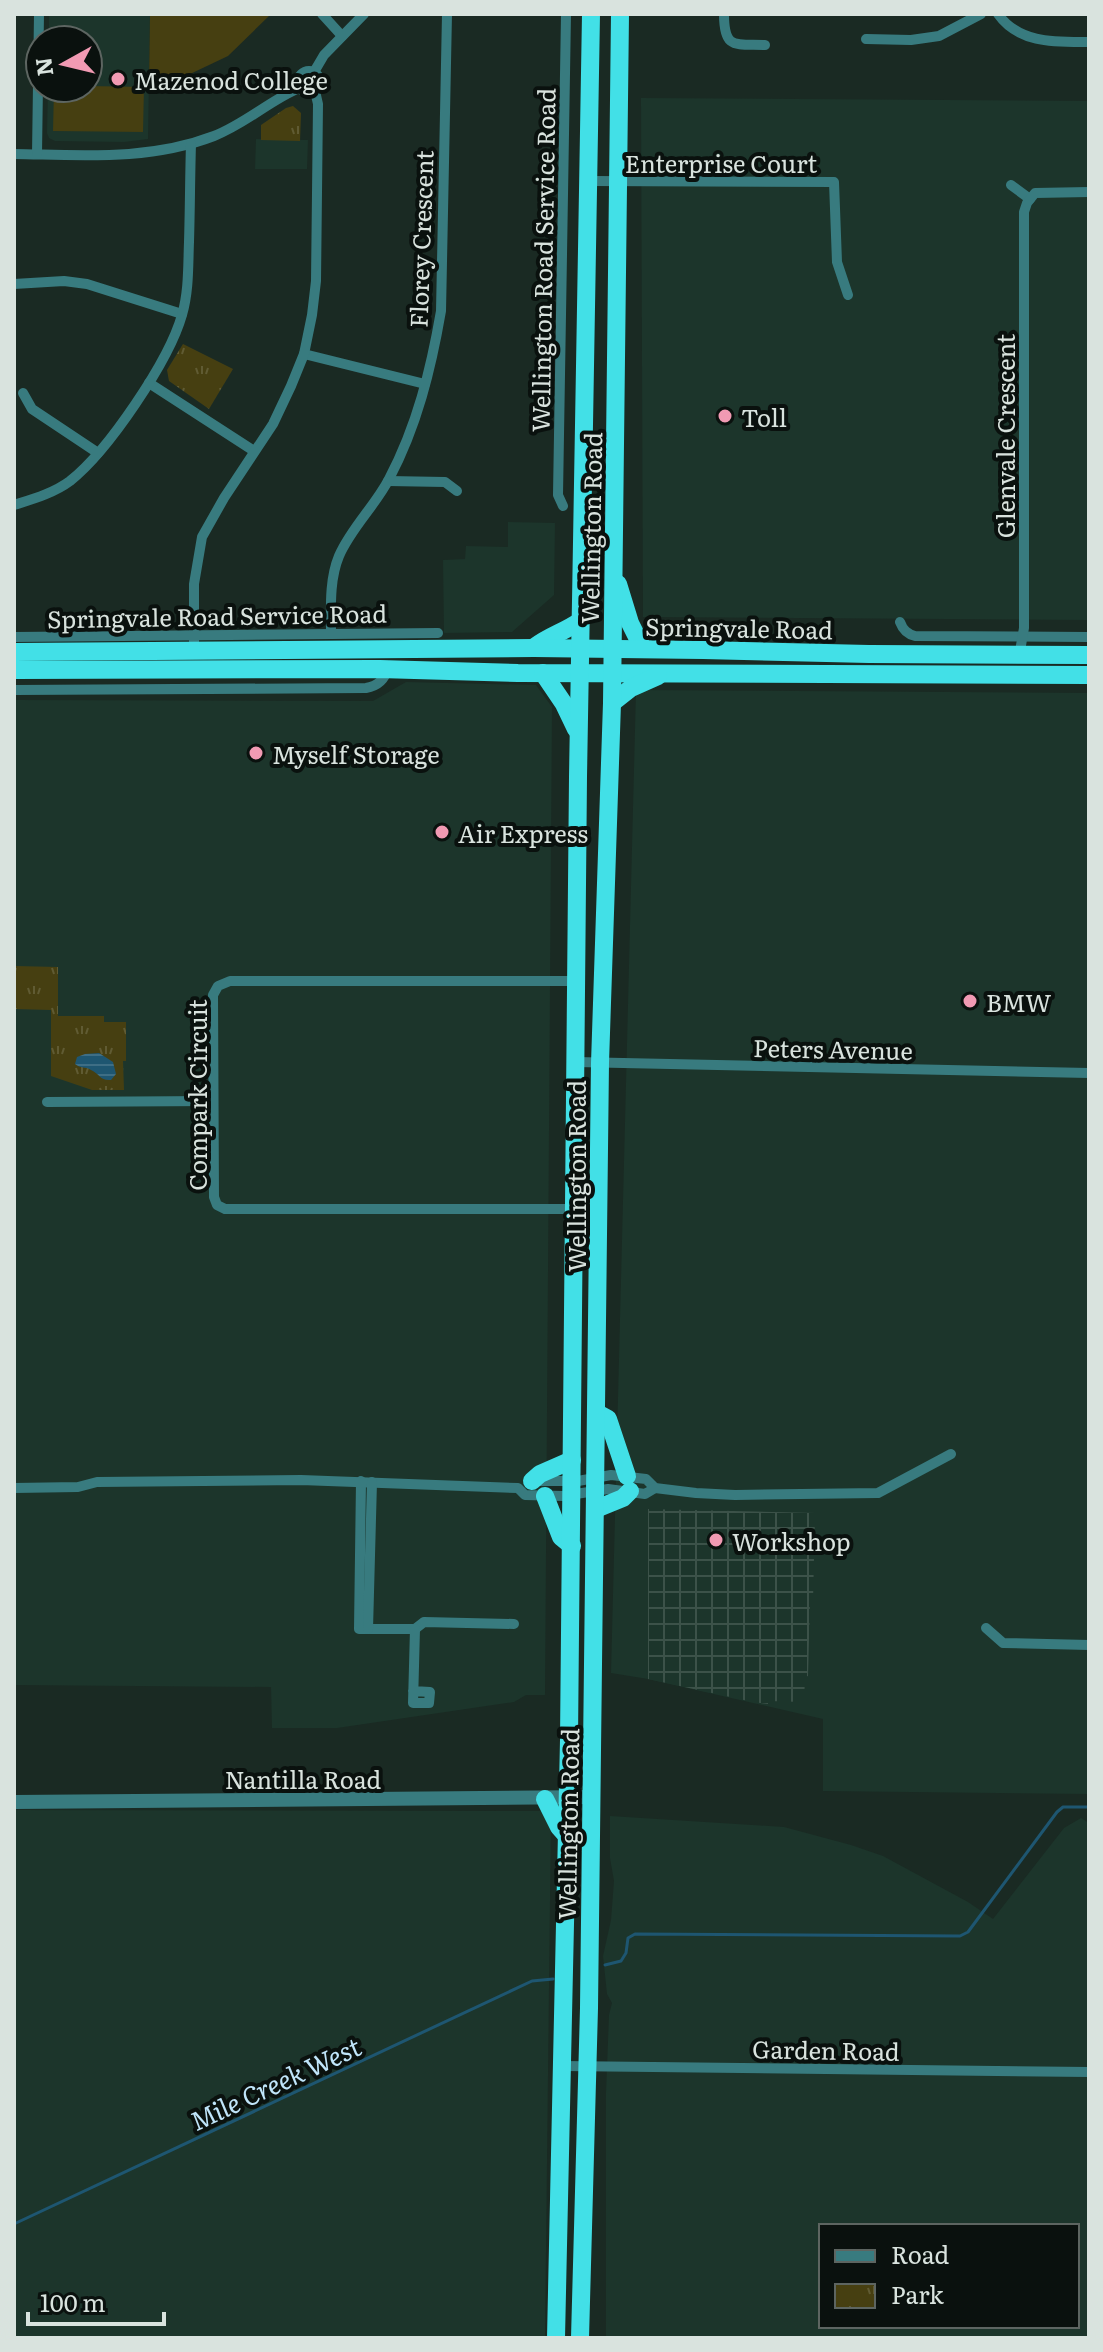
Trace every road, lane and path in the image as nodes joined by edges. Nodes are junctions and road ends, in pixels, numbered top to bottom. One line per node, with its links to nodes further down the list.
1 (39, 14): 21 (street)
2 (322, 14): 12 (street)
3 (364, 14): 12 (street)
4 (447, 14): 32 (street, Florey Crescent)
5 (566, 14): 11 (street, Wellington Road Service Road)
6 (620, 14): 23 (highway, Wellington Road)
7 (724, 14): 15 (street)
8 (981, 14): 13 (street)
9 (998, 14): 14 (street)
10 (591, 22): 11 (street, Wellington Road); 22 (highway, Wellington Road)
11 (566, 30): 39 (street, Wellington Road Service Road)
12 (342, 36): 16 (street)
13 (866, 39)
14 (1089, 42)
15 (765, 45)
16 (314, 72): 17 (street); 18 (street)
17 (299, 88): 18 (street); 19 (street)
18 (315, 91): 30 (street)
19 (191, 144): 21 (street); 29 (street)
20 (14, 154): 21 (street)
21 (37, 154)
22 (589, 181): 23 (street, Enterprise Court); 41 (highway, Wellington Road)
23 (617, 181): 28 (street, Enterprise Court); 40 (highway, Wellington Road)
24 (1011, 185): 26 (street)
25 (1089, 192): 26 (street)
26 (1030, 199): 49 (street, Glenvale Crescent)
27 (14, 284): 29 (street)
28 (848, 295)
29 (182, 314): 31 (street)
30 (304, 354): 32 (street); 34 (street)
31 (149, 383): 34 (street); 35 (street)
32 (425, 384): 36 (street, Florey Crescent)
33 (23, 393): 35 (street)
34 (254, 451): 48 (street)
35 (98, 453): 38 (street)
36 (388, 481): 37 (street); 44 (street, Florey Crescent)
37 (457, 491)
38 (14, 505)
39 (563, 506)
40 (613, 570): 52 (highway, Wellington Road); 53 (highway)
41 (580, 621): 50 (highway); 51 (highway, Wellington Road)
42 (900, 622): 49 (street, Springvale Road)
43 (421, 633): 44 (street, Springvale Road Service Road); 47 (street, Springvale Road Service Road); 47 (street, Springvale Road Service Road)
44 (331, 634): 48 (street, Springvale Road Service Road)
45 (14, 637): 48 (street, Springvale Road Service Road)
46 (1089, 637): 49 (street, Springvale Road)
47 (435, 641): 50 (highway, Springvale Road); 54 (highway, Springvale Road)
48 (194, 644): 54 (highway, Springvale Road); 55 (highway, Springvale Road); 59 (street)
49 (1020, 645): 53 (highway, Springvale Road); 56 (highway, Springvale Road); 64 (street, Glenvale Crescent)
50 (534, 648): 51 (highway, Springvale Road)
51 (580, 649): 52 (highway, Springvale Road); 60 (highway, Wellington Road)
52 (612, 649): 53 (highway, Springvale Road); 61 (highway, Wellington Road)
53 (643, 649)
54 (388, 650): 57 (street)
55 (14, 652)
56 (1089, 655)
57 (388, 669): 59 (highway, Springvale Road); 62 (highway, Springvale Road); 66 (street)
58 (14, 670): 59 (highway, Springvale Road)
59 (194, 670)
60 (579, 672): 61 (highway, Springvale Road); 62 (highway, Springvale Road); 68 (highway, Wellington Road)
61 (612, 672): 63 (highway, Springvale Road); 67 (highway, Wellington Road)
62 (543, 673): 68 (highway)
63 (665, 674): 64 (highway, Springvale Road); 67 (highway)
64 (1020, 674): 65 (highway, Springvale Road)
65 (1089, 675)
66 (14, 690)
67 (612, 703): 71 (highway, Wellington Road)
68 (578, 735): 69 (highway, Wellington Road)
69 (577, 981): 70 (highway, Wellington Road); 75 (street, Compark Circuit)
70 (576, 1062): 71 (street, Peters Avenue); 77 (highway, Wellington Road)
71 (600, 1063): 72 (street, Peters Avenue); 78 (highway, Wellington Road)
72 (1028, 1072): 73 (street, Peters Avenue); 74 (street)
73 (1089, 1073)
74 (1027, 1084)
75 (212, 1101): 76 (street); 77 (street, Compark Circuit)
76 (47, 1102)
77 (575, 1209): 80 (highway, Wellington Road)
78 (597, 1413): 82 (highway, Wellington Road); 83 (highway)
79 (951, 1454): 83 (street)
80 (572, 1460): 84 (highway); 86 (highway, Wellington Road)
81 (366, 1482): 84 (street); 85 (street); 92 (street)
82 (597, 1483): 83 (street); 86 (street); 88 (highway, Wellington Road)
83 (629, 1483): 88 (highway)
84 (525, 1485): 86 (street); 87 (street)
85 (14, 1488)
86 (572, 1488): 87 (street); 89 (highway, Wellington Road)
87 (545, 1496): 89 (highway)
88 (596, 1509): 96 (highway, Wellington Road)
89 (572, 1546): 95 (highway, Wellington Road)
90 (514, 1624): 92 (street)
91 (986, 1628): 93 (street)
92 (415, 1629): 94 (street)
93 (1089, 1645)
94 (413, 1691)
95 (568, 1788): 96 (street); 97 (highway); 99 (highway, Wellington Road)
96 (592, 1797): 101 (highway, Wellington Road)
97 (541, 1799): 98 (street, Nantilla Road); 99 (highway)
98 (14, 1802)
99 (567, 1836): 100 (highway, Wellington Road)
100 (563, 2066): 101 (street, Garden Road); 103 (highway, Wellington Road)
101 (588, 2066): 102 (street, Garden Road); 104 (highway, Wellington Road)
102 (1089, 2072)
103 (558, 2271): 104 (highway); 105 (highway, Wellington Road)
104 (582, 2271): 106 (highway, Wellington Road)
105 (556, 2338)
106 (580, 2338)

